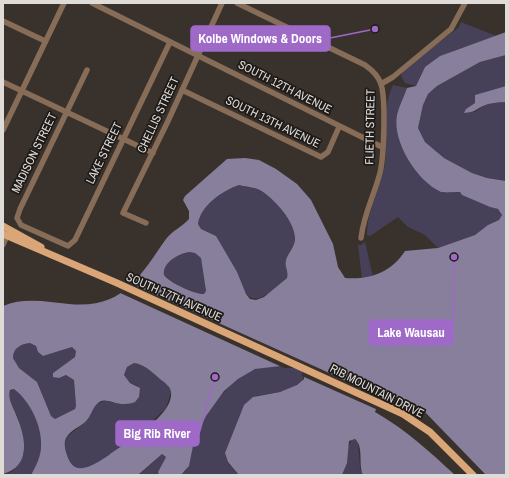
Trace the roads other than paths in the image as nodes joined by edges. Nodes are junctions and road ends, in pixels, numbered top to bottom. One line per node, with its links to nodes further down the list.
1 (64, 3): 7 (street)
2 (92, 3): 8 (street, SOUTH 12TH AVENUE)
3 (222, 3): 9 (street, CHELLIS STREET)
4 (237, 3): 12 (street)
5 (466, 3): 12 (street, FLIETH STREET)
6 (3, 21): 7 (street)
7 (46, 41): 14 (street)
8 (170, 42): 9 (street, SOUTH 12TH AVENUE); 18 (street, LAKE STREET)
9 (197, 55): 13 (street, CHELLIS STREET); 16 (street, SOUTH 12TH AVENUE)
10 (87, 70): 15 (street, MADISON STREET)
11 (3, 82): 14 (street)
12 (381, 84): 19 (street, FLIETH STREET)
13 (182, 90): 16 (street, SOUTH 13TH AVENUE); 20 (street, CHELLIS STREET)
14 (22, 91): 15 (street); 17 (street)
15 (66, 112): 18 (street); 23 (street, MADISON STREET)
16 (339, 126): 19 (street, SOUTH 12TH AVENUE)
17 (3, 130)
18 (124, 139): 20 (street); 23 (street, LAKE STREET)
19 (382, 147): 25 (street, FLIETH STREET)
20 (153, 153): 21 (street, CHELLIS STREET)
21 (146, 223)
22 (3, 226): 27 (main road, SOUTH 17TH AVENUE)
23 (42, 234)
24 (5, 235): 26 (street); 27 (main road, SOUTH 17TH AVENUE)
25 (360, 238)
26 (3, 245)
27 (58, 258): 28 (main road, SOUTH 17TH AVENUE)
28 (280, 357): 29 (main road, RIB MOUNTAIN DRIVE)
29 (473, 475)

